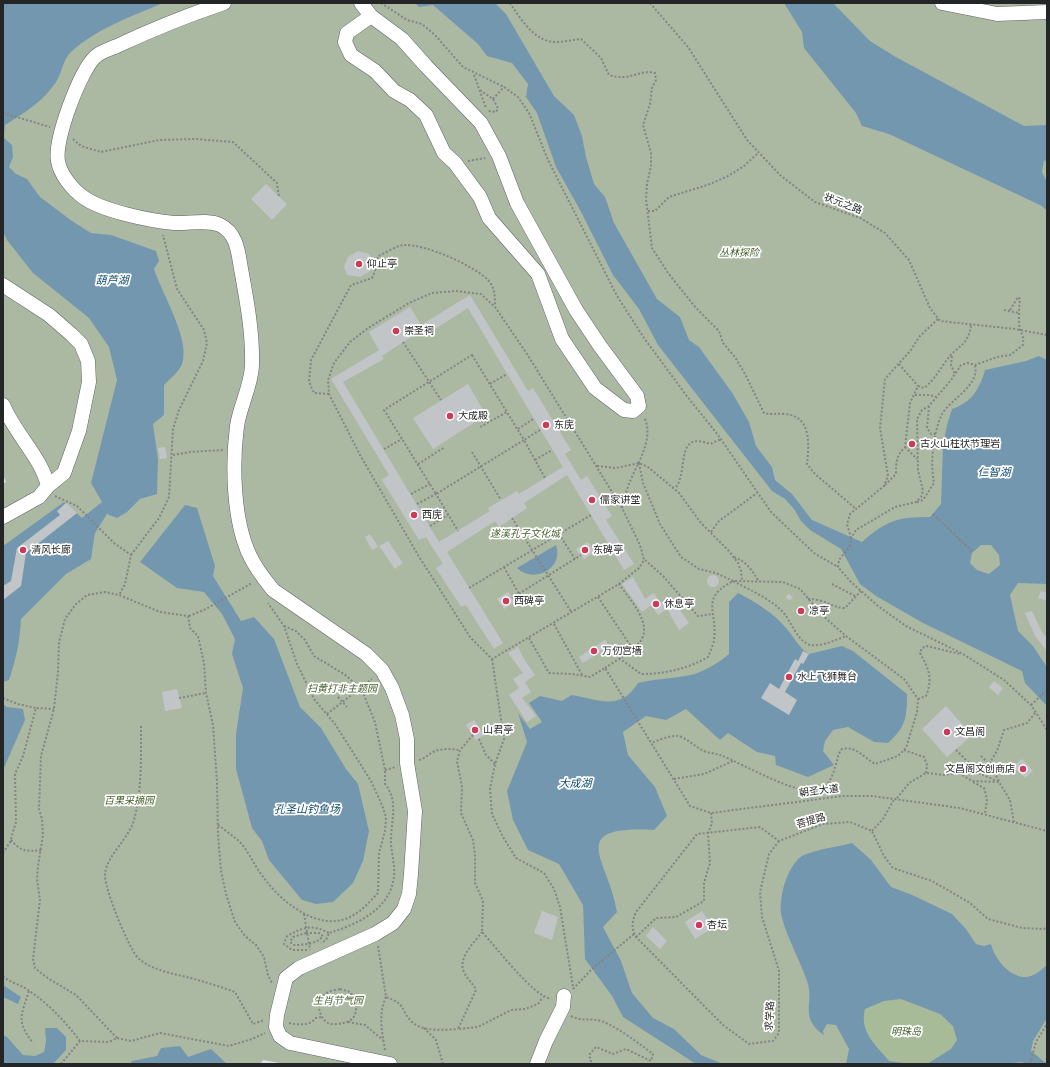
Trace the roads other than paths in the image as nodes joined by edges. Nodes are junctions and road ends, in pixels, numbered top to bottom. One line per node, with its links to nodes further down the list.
1 (224, 3): 11 (lane)
2 (361, 3): 5 (lane)
3 (942, 3): 4 (lane)
4 (1047, 12)
5 (371, 16): 5 (lane)
6 (3, 285): 8 (lane)
7 (3, 405): 8 (lane)
8 (45, 489): 9 (lane)
9 (3, 517)
10 (569, 992): 12 (lane)
11 (387, 1063)
12 (537, 1064)

